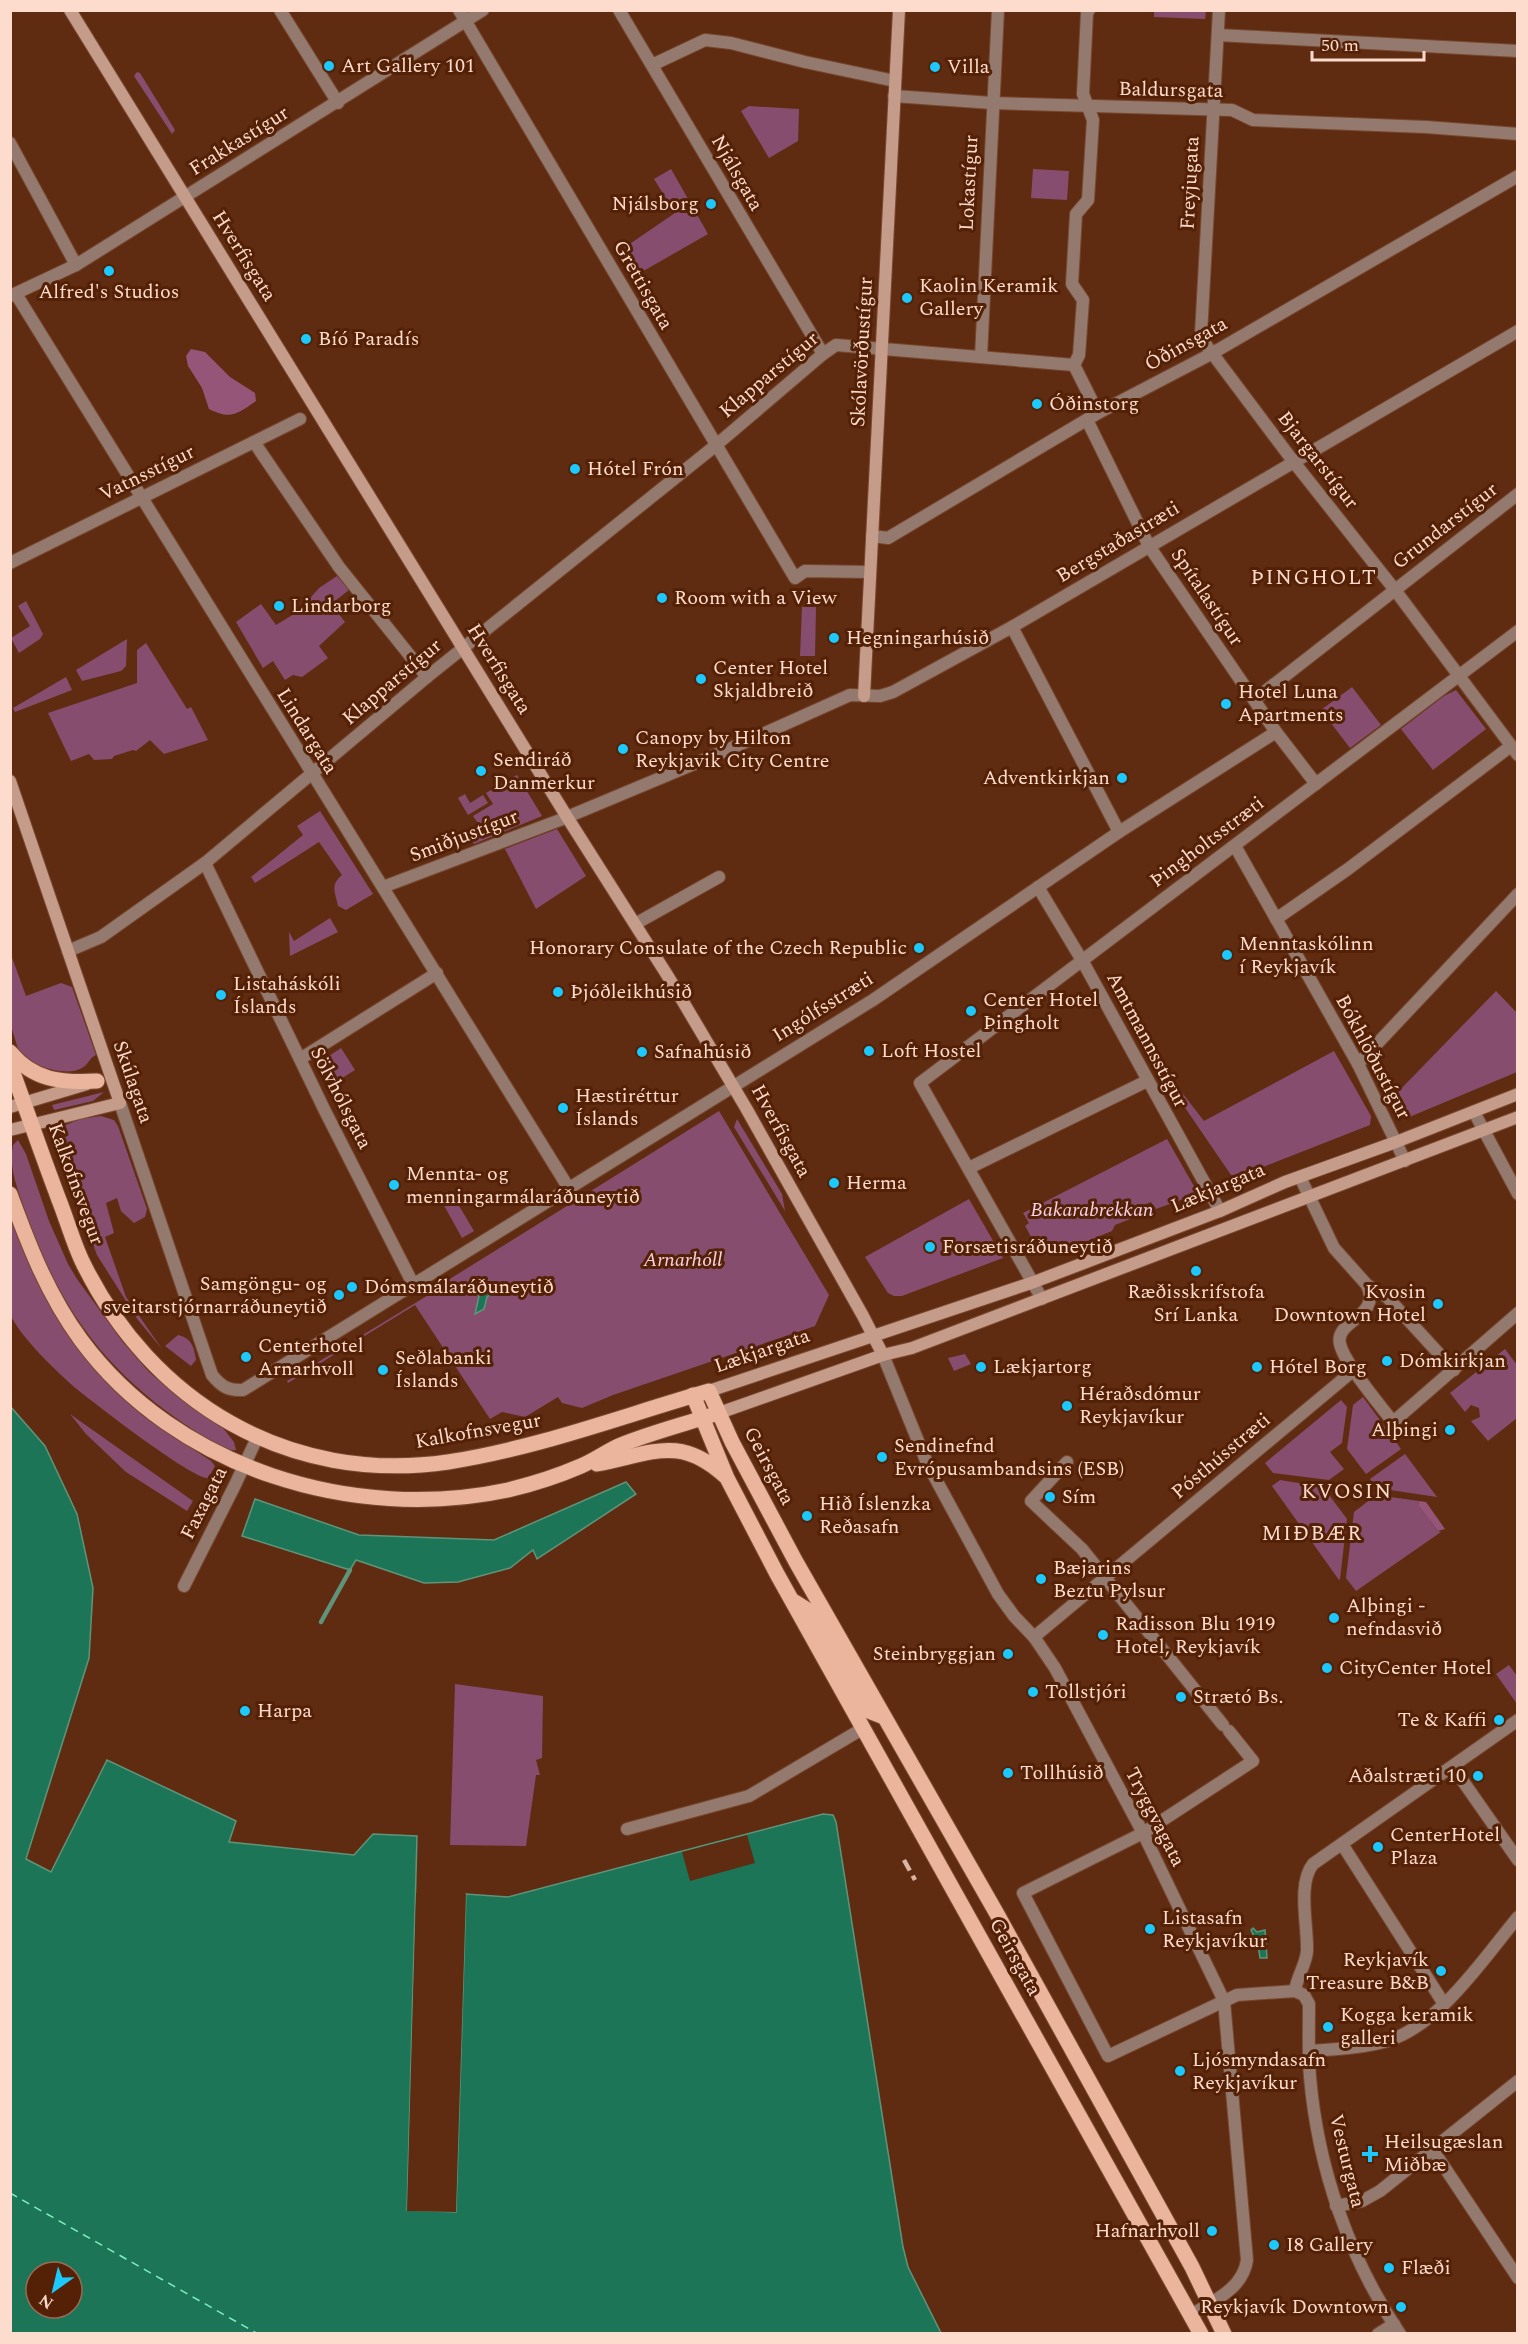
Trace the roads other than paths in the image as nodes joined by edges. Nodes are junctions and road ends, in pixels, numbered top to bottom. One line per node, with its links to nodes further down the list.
1 (70, 10): 23 (street, Hverfisgata)
2 (280, 10): 16 (street)
3 (459, 10): 10 (street, Grettisgata)
4 (483, 10): 10 (street, Frakkastígur)
5 (619, 10): 13 (street, Njálsgata)
6 (899, 10): 14 (street, Skólavörðustígur)
7 (998, 10): 17 (street, Lokastígur)
8 (1089, 10): 18 (street)
9 (1219, 10): 11 (street, Freyjugata)
10 (466, 22): 16 (street, Frakkastígur); 36 (street, Grettisgata)
11 (1218, 35): 12 (street); 19 (street, Freyjugata)
12 (1518, 51)
13 (652, 64): 14 (street); 28 (street, Njálsgata)
14 (895, 81): 15 (street, Skólavörðustígur)
15 (894, 96): 17 (street, Baldursgata); 27 (street, Skólavörðustígur)
16 (338, 103): 23 (street, Frakkastígur)
17 (992, 103): 18 (street, Baldursgata); 30 (street, Lokastígur)
18 (1088, 107): 19 (street, Baldursgata); 31 (street)
19 (1213, 111): 20 (street, Baldursgata); 29 (street, Freyjugata)
20 (1518, 134)
21 (10, 143): 24 (street)
22 (1518, 176): 29 (street, Óðinsgata)
23 (185, 197): 24 (street, Frakkastígur); 47 (street, Hverfisgata)
24 (76, 265): 25 (street, Frakkastígur)
25 (13, 295): 39 (street, Lindargata)
26 (1518, 331): 37 (street, Bergstaðastræti)
27 (882, 349): 28 (street, Klapparstígur); 30 (street, Klapparstígur); 40 (street, Skólavörðustígur)
28 (824, 354): 36 (street, Klapparstígur)
29 (1211, 354): 32 (street, Óðinsgata); 37 (street, Bjargarstígur)
30 (981, 357): 31 (street, Klapparstígur)
31 (1074, 365): 32 (street)
32 (1098, 413): 34 (street, Óðinsgata)
33 (300, 419): 35 (street, Vatnsstígur)
34 (1087, 420): 40 (street, Óðinsgata); 41 (street, Spítalastígur)
35 (254, 442): 39 (street, Vatnsstígur); 49 (street)
36 (715, 446): 43 (street, Grettisgata); 47 (street, Klapparstígur)
37 (1293, 461): 41 (street, Bergstaðastræti); 44 (street, Bjargarstígur)
38 (1518, 494): 44 (street, Grundarstígur)
39 (141, 498): 42 (street, Vatnsstígur); 55 (street, Lindargata)
40 (872, 536): 43 (street, Skólavörðustígur)
41 (1149, 546): 45 (street, Bergstaðastræti); 51 (street, Spítalastígur)
42 (10, 563)
43 (870, 572): 50 (street, Skólavörðustígur)
44 (1395, 590): 48 (street, Bjargarstígur); 51 (street, Grundarstígur)
45 (1012, 627): 50 (street, Bergstaðastræti); 59 (street)
46 (1518, 631): 48 (street, Þingholtsstræti)
47 (463, 648): 49 (street, Klapparstígur); 58 (street, Hverfisgata)
48 (1459, 674): 53 (street, Bjargarstígur); 57 (street, Þingholtsstræti)
49 (427, 677): 55 (street, Klapparstígur)
50 (864, 696): 54 (street, Bergstaðastræti)
51 (1254, 700): 52 (street, Spítalastígur)
52 (1276, 732): 57 (street, Spítalastígur); 59 (street, Ingólfsstræti)
53 (1514, 750): 66 (street)
54 (725, 752): 58 (street, Smiðjustígur)
55 (312, 775): 61 (street, Klapparstígur); 64 (street, Lindargata)
56 (10, 780): 68 (street, Skúlagata)
57 (1316, 784): 60 (street, Þingholtsstræti)
58 (567, 817): 64 (street, Smiðjustígur); 67 (street, Hverfisgata)
59 (1119, 832): 63 (street, Ingólfsstræti)
60 (1235, 846): 66 (street, Bókhlöðustígur); 69 (street, Þingholtsstræti)
61 (205, 863): 68 (street, Klapparstígur); 72 (street, Sölvhólsgata)
62 (718, 877): 67 (street)
63 (1038, 887): 69 (street, Amtmannsstígur); 77 (street, Ingólfsstræti)
64 (383, 888): 70 (street, Lindargata)
65 (1518, 894): 74 (street)
66 (1276, 919): 74 (street, Bókhlöðustígur)
67 (635, 924): 77 (street, Hverfisgata)
68 (68, 951): 75 (street, Skúlagata)
69 (1083, 962): 76 (street, Amtmannsstígur); 88 (street, Þingholtsstræti)
70 (437, 973): 72 (street); 90 (street, Lindargata)
71 (10, 1052): 75 (main road)
72 (300, 1059): 96 (street, Sölvhólsgata)
73 (10, 1064): 80 (main road, Kalkofnsvegur)
74 (1358, 1064): 86 (street, Bókhlöðustígur)
75 (104, 1079): 79 (street, Skúlagata); 80 (street)
76 (1146, 1081): 88 (street); 94 (street, Amtmannsstígur)
77 (733, 1085): 90 (street, Ingólfsstræti); 100 (street, Hverfisgata)
78 (1518, 1094): 81 (street, Lækjargata)
79 (120, 1103): 83 (street); 104 (street, Skúlagata)
80 (17, 1105): 83 (main road, Kalkofnsvegur)
81 (1474, 1112): 85 (street); 86 (street, Lækjargata)
82 (1518, 1117): 85 (street, Lækjargata)
83 (31, 1125): 84 (street); 109 (main road, Kalkofnsvegur)
84 (10, 1130)
85 (1483, 1131): 87 (street, Lækjargata); 91 (street)
86 (1396, 1142): 87 (street, Bókhlöðustígur); 89 (street, Lækjargata)
87 (1405, 1161): 93 (street, Lækjargata)
88 (969, 1168): 95 (street)
89 (1300, 1177): 93 (street); 94 (street, Lækjargata)
90 (568, 1187): 96 (street, Ingólfsstræti)
91 (1518, 1194)
92 (11, 1195): 112 (main road)
93 (1308, 1197): 97 (street); 98 (street, Lækjargata)
94 (1220, 1211): 95 (street, Lækjargata)
95 (1034, 1282): 98 (street); 100 (street, Lækjargata)
96 (413, 1284): 104 (street, Ingólfsstræti)
97 (1367, 1285): 102 (street); 103 (street)
98 (1042, 1299): 101 (street, Lækjargata)
99 (1518, 1313): 103 (street)
100 (873, 1335): 101 (street, Hverfisgata); 105 (street, Lækjargata)
101 (883, 1355): 107 (street, Lækjargata); 117 (street, Tryggvagata)
102 (1354, 1370): 103 (street); 114 (street, Pósthússtræti)
103 (1454, 1370)
104 (227, 1389)
105 (709, 1391): 106 (main road, Lækjargata); 107 (main road, Geirsgata)
106 (693, 1395): 108 (main road, Geirsgata); 109 (main road, Kalkofnsvegur)
107 (719, 1413): 108 (main road, Lækjargata); 118 (main road, Geirsgata)
108 (702, 1418): 111 (main road); 113 (main road, Geirsgata)
109 (257, 1438): 112 (street, Faxagata)
110 (1067, 1462): 114 (street)
111 (582, 1466): 112 (main road); 113 (main road, Geirsgata)
112 (244, 1467): 115 (street, Faxagata)
113 (728, 1478): 116 (main road, Geirsgata)
114 (1106, 1577): 117 (street, Pósthússtræti); 123 (street)
115 (184, 1586)
116 (792, 1600): 118 (main road, Geirsgata); 120 (main road, Geirsgata)
117 (1034, 1637): 123 (street, Tryggvagata)
118 (884, 1717): 135 (main road, Geirsgata)
119 (1516, 1726): 121 (street)
120 (862, 1729): 122 (street); 136 (main road, Geirsgata)
121 (1453, 1767): 124 (street); 125 (street)
122 (627, 1829)
123 (1143, 1833): 128 (street, Tryggvagata); 128 (street)
124 (1342, 1844): 127 (street); 129 (street)
125 (1518, 1860)
126 (1517, 1918): 129 (street)
127 (1295, 1991): 128 (street); 130 (street, Vesturgata)
128 (1224, 2001): 135 (street, Tryggvagata)
129 (1444, 2004): 130 (street)
130 (1309, 2051): 133 (street, Vesturgata)
131 (1518, 2080): 132 (street)
132 (1433, 2150): 133 (street); 134 (street)
133 (1336, 2206): 137 (street, Vesturgata)
134 (1518, 2278)
135 (1210, 2303): 136 (street, Tryggvagata); 139 (main road, Geirsgata)
136 (1191, 2315): 138 (main road, Geirsgata)
137 (1397, 2329): 140 (street)
138 (1201, 2334)
139 (1224, 2334)
140 (1378, 2334)

